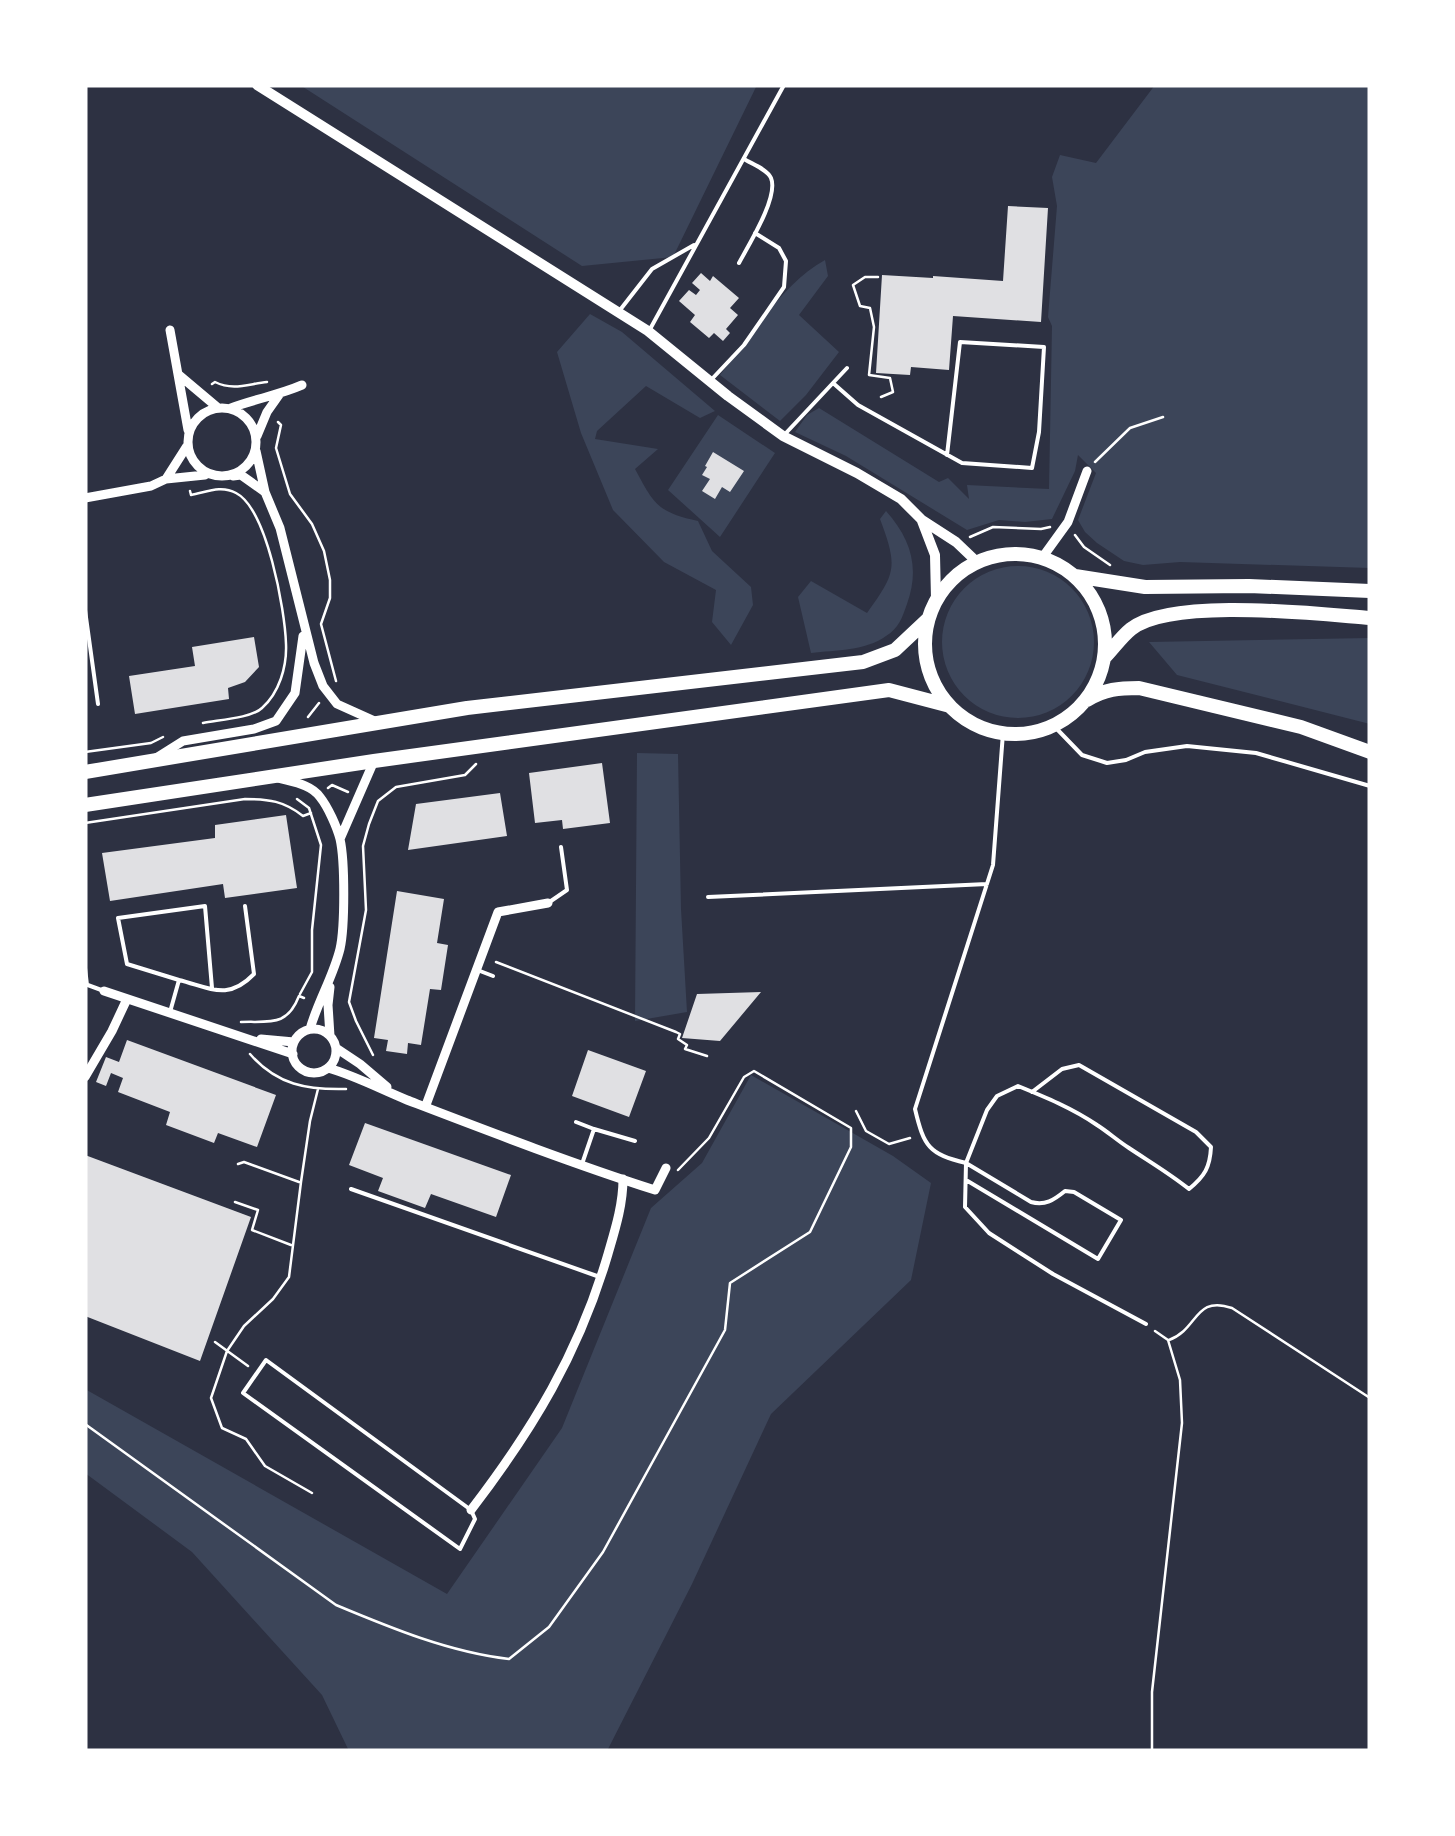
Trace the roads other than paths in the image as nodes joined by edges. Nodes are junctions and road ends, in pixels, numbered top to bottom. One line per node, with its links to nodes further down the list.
1 (257, 85): 7 (street)
2 (784, 85): 3 (lane)
3 (744, 159): 4 (lane); 5 (lane)
4 (755, 233): 6 (lane); 12 (lane)
5 (698, 242): 7 (lane); 9 (lane)
6 (739, 263)
7 (619, 312): 9 (street)
8 (170, 330): 11 (street)
9 (648, 331): 12 (street)
10 (846, 368): 13 (lane)
11 (179, 375): 16 (street); 18 (street)
12 (711, 380): 19 (street)
13 (833, 383): 19 (lane); 23 (lane)
14 (302, 385): 15 (street)
15 (279, 395): 17 (street); 20 (street)
16 (218, 407): 17 (street); 18 (street)
17 (231, 408): 20 (street)
18 (188, 432): 21 (street)
19 (783, 436): 30 (street)
20 (257, 438): 22 (street)
21 (188, 446): 25 (street); 27 (street)
22 (256, 451): 26 (street); 28 (street)
23 (946, 455): 23 (lane)
24 (1086, 470): 31 (street)
25 (213, 476): 26 (street); 27 (street)
26 (226, 476): 28 (street)
27 (166, 478): 29 (street)
28 (265, 492): 39 (street)
29 (85, 498)
30 (922, 520): 32 (street); 35 (street)
31 (1042, 558): 32 (highway); 33 (highway)
32 (977, 562): 35 (highway)
33 (1075, 576): 34 (highway); 40 (highway)
34 (1370, 591)
35 (936, 599): 37 (highway)
36 (85, 610): 42 (lane)
37 (928, 618): 43 (highway); 44 (highway)
38 (1370, 618): 40 (highway)
39 (304, 623): 44 (street); 48 (street)
40 (1104, 658): 41 (highway)
41 (1085, 701): 45 (highway); 47 (highway)
42 (98, 704)
43 (950, 706): 46 (highway); 49 (highway)
44 (378, 723): 48 (highway)
45 (1054, 726): 46 (highway); 52 (lane)
46 (1002, 733): 56 (lane)
47 (1370, 752)
48 (154, 759): 50 (highway)
49 (374, 760): 51 (highway); 54 (street)
50 (85, 772)
51 (270, 776): 53 (highway); 54 (street)
52 (1370, 786)
53 (85, 804)
54 (340, 839): 64 (street)
55 (561, 846): 58 (lane)
56 (986, 884): 57 (lane); 84 (lane)
57 (708, 897)
58 (548, 903): 61 (street)
59 (245, 906): 66 (lane)
60 (85, 968): 65 (lane)
61 (476, 970): 62 (lane); 80 (street)
62 (493, 976)
63 (179, 980): 66 (lane); 66 (lane); 69 (lane)
64 (330, 980): 70 (street); 71 (street)
65 (86, 984): 67 (lane)
66 (212, 988)
67 (104, 990): 68 (street)
68 (127, 999): 69 (street); 77 (street)
69 (170, 1012): 72 (street)
70 (310, 1029): 71 (street); 73 (street)
71 (330, 1036): 74 (street)
72 (244, 1038): 73 (street); 75 (street)
73 (294, 1042): 75 (street)
74 (336, 1048): 76 (street); 79 (street)
75 (293, 1054): 76 (street)
76 (328, 1068): 79 (street)
77 (85, 1077)
78 (1032, 1092): 78 (lane); 84 (lane)
79 (397, 1095): 80 (street)
80 (426, 1105): 85 (street)
81 (576, 1122): 82 (lane)
82 (594, 1128): 83 (lane); 85 (lane)
83 (635, 1141)
84 (966, 1163): 88 (lane); 88 (lane)
85 (582, 1164): 87 (street)
86 (666, 1168): 87 (street)
87 (624, 1179): 90 (street)
88 (966, 1180): 91 (lane)
89 (351, 1188): 90 (lane)
90 (601, 1277): 92 (street)
91 (1146, 1324)
92 (471, 1510): 92 (lane)

